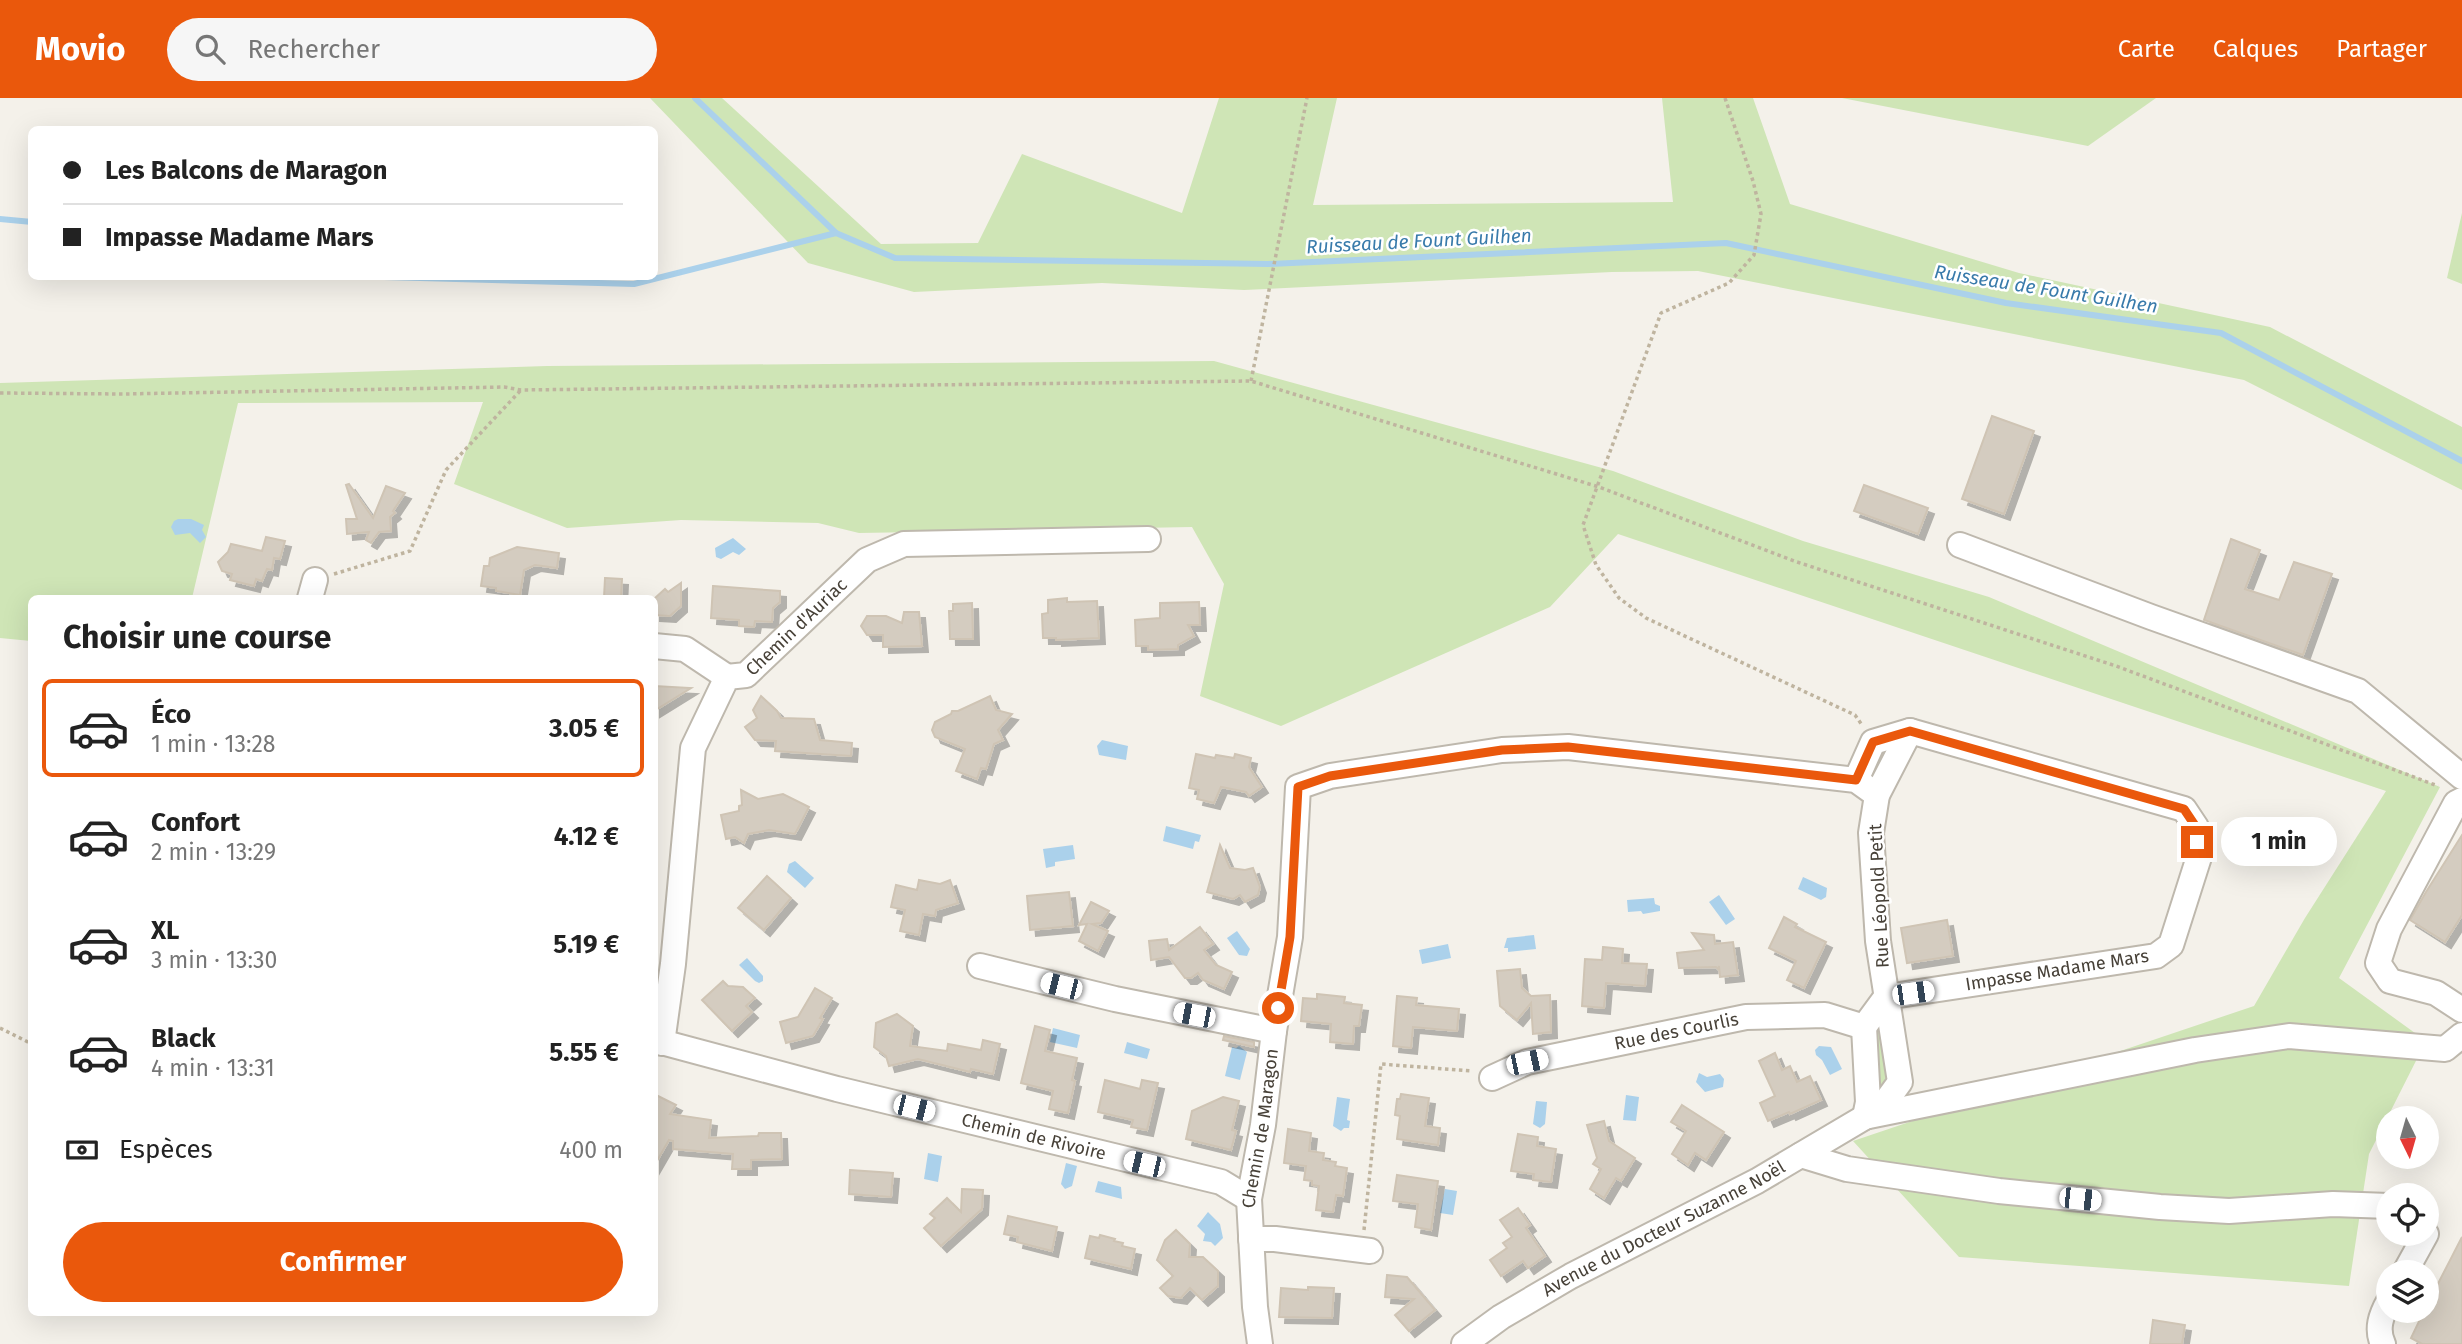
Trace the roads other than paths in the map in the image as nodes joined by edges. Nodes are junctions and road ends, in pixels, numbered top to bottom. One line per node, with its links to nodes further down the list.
1 (1148, 539): 4 (street, Chemin d'Auriac)
2 (1960, 545): 6 (street)
3 (658, 646): 4 (street)
4 (727, 677): 15 (street, Chemin d'Auriac)
5 (1910, 731): 7 (street); 8 (street); 11 (street, Impasse Madame Mars)
6 (2462, 777)
7 (1856, 780): 8 (street); 14 (street, Chemin de Maragon)
8 (1877, 794): 11 (street, Rue Léopold Petit)
9 (2462, 800): 12 (street)
10 (980, 966): 14 (street)
11 (1886, 997): 13 (street); 18 (street, Avenue du Docteur Suzanne Noël)
12 (2462, 1010)
13 (1864, 1027): 17 (street, Rue des Courlis); 18 (street)
14 (1274, 1031): 20 (street, Chemin de Maragon)
15 (658, 1042): 20 (street, Chemin de Rivoire)
16 (2456, 1044): 18 (street)
17 (1492, 1078)
18 (1865, 1116): 19 (street, Avenue du Docteur Suzanne Noël)
19 (1801, 1155): 21 (street); 26 (street, Avenue du Docteur Suzanne Noël)
20 (1249, 1199): 22 (street, Chemin de Maragon)
21 (2376, 1205)
22 (1251, 1239): 23 (street); 25 (street, Chemin de Maragon)
23 (1366, 1250)
24 (2380, 1323): 27 (street)
25 (1260, 1344)
26 (1464, 1344)
27 (2383, 1344)

